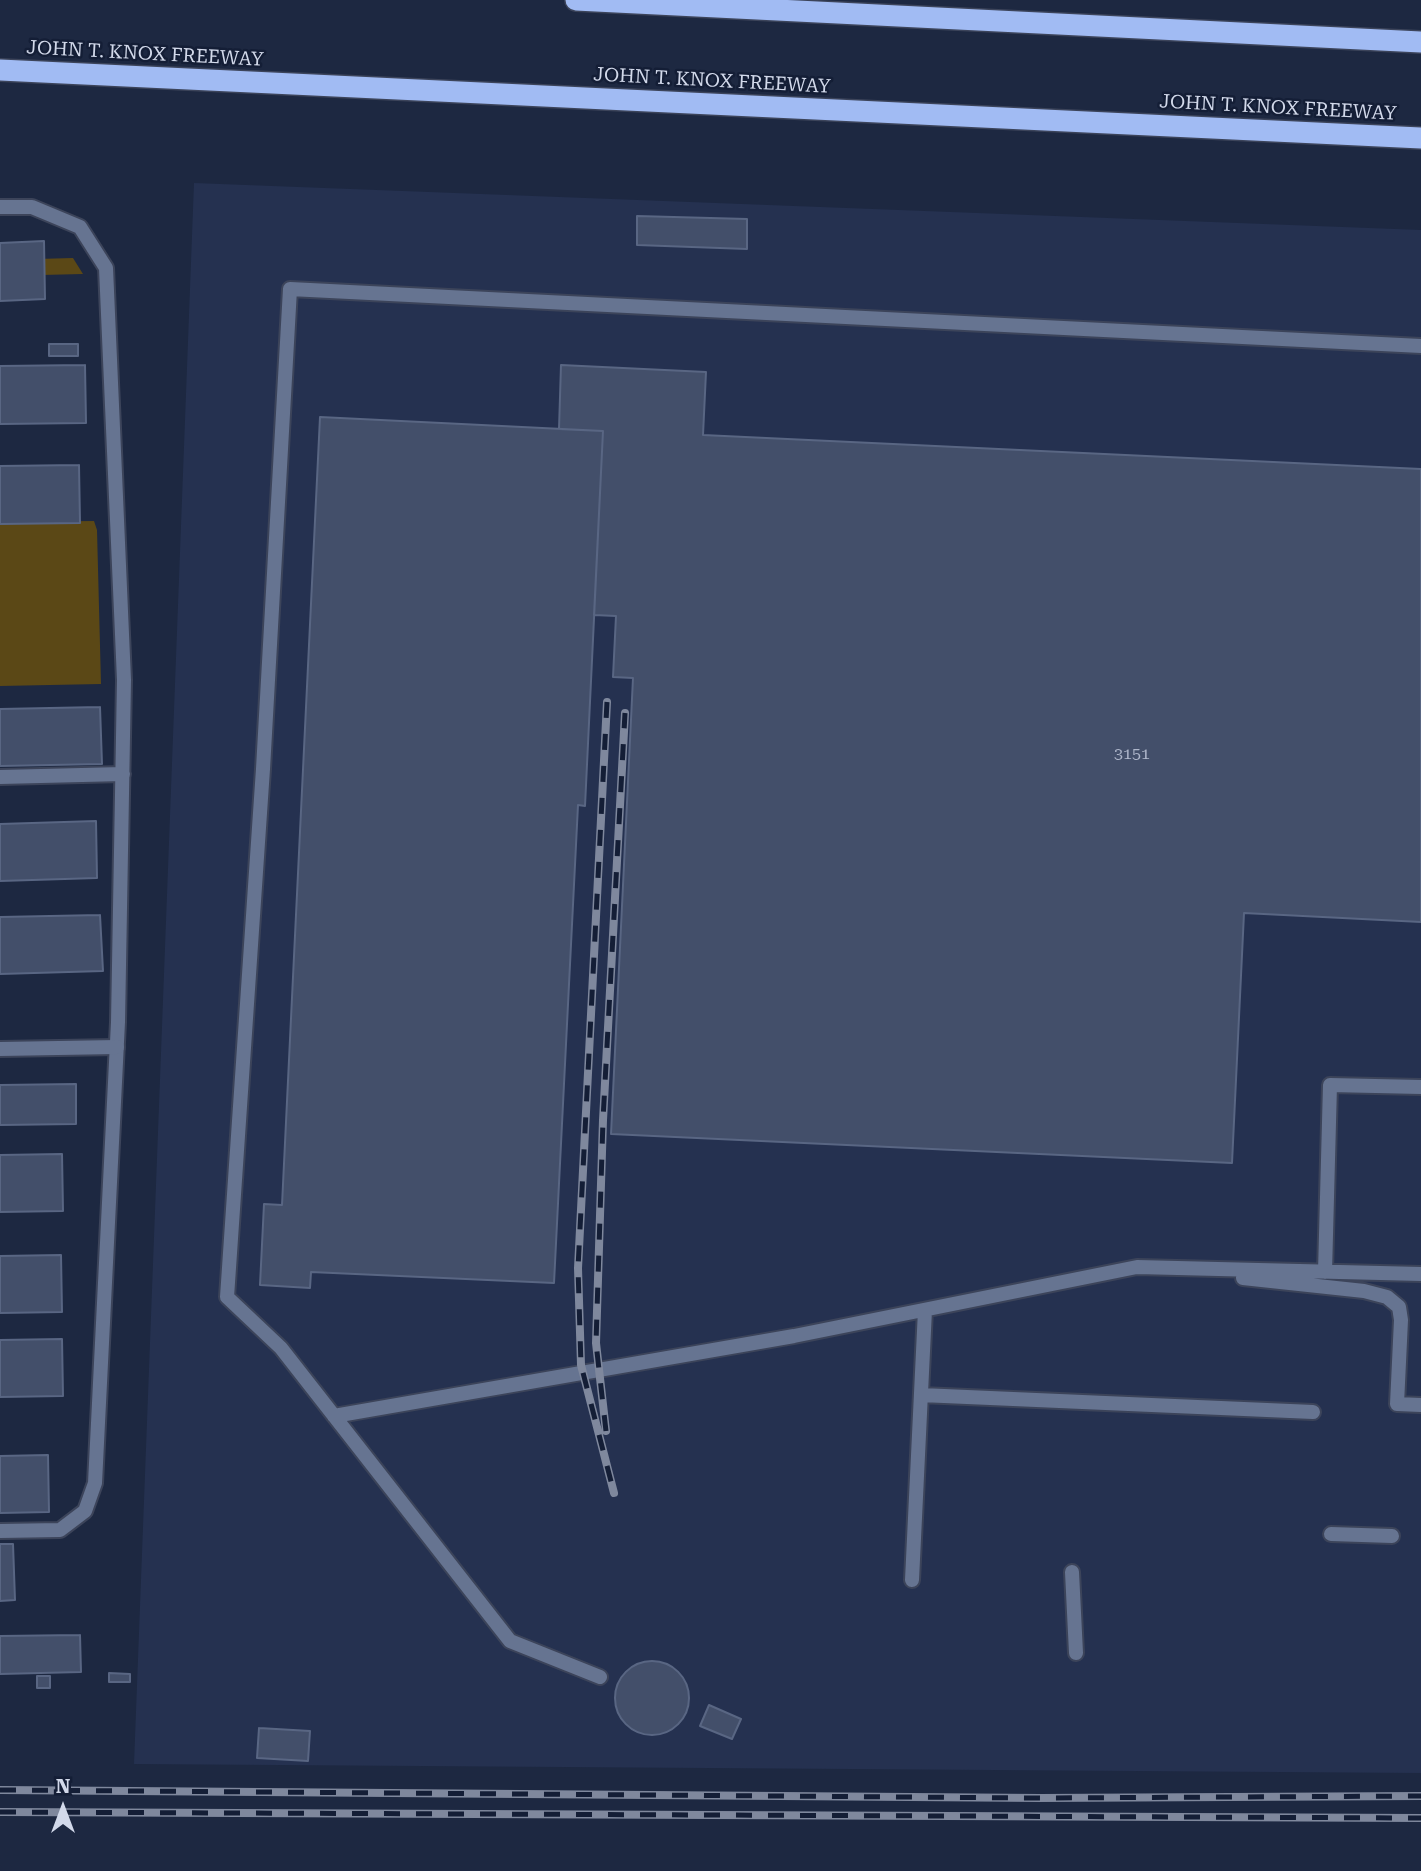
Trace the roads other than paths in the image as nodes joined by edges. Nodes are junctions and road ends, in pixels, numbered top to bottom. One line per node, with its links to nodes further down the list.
1 (576, 0): 2 (highway)
2 (1421, 42)
3 (0, 70): 4 (highway, JOHN T. KNOX FREEWAY)
4 (1421, 138)
5 (0, 207): 7 (street)
6 (1421, 346): 19 (street)
7 (123, 775): 8 (street); 9 (street)
8 (0, 777)
9 (117, 1047): 10 (street); 20 (street)
10 (0, 1049)
11 (1421, 1087): 13 (street)
12 (1137, 1267): 13 (street); 15 (street); 17 (street)
13 (1325, 1272): 14 (street)
14 (1421, 1273)
15 (925, 1310): 16 (street); 19 (street)
16 (921, 1395): 18 (street); 24 (street)
17 (1421, 1405)
18 (1313, 1412)
19 (334, 1416): 26 (street)
20 (0, 1531)
21 (1331, 1534): 22 (street)
22 (1392, 1536)
23 (1072, 1572): 25 (street)
24 (912, 1580)
25 (1076, 1653)
26 (600, 1677)

